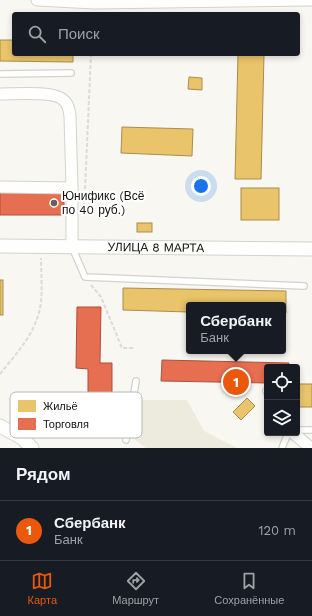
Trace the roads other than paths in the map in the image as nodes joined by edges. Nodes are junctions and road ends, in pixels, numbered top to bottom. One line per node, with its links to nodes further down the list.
1 (37, 0): 3 (street)
2 (312, 0): 3 (street)
3 (84, 1)
4 (0, 74): 5 (lane)
5 (71, 74)
6 (0, 94): 8 (street)
7 (0, 187): 8 (street)
8 (72, 188): 10 (street)
9 (0, 246): 10 (street, УЛИЦА 8 МАРТА)
10 (72, 247): 11 (street, УЛИЦА 8 МАРТА); 12 (lane)
11 (312, 249)
12 (304, 286)
13 (136, 381): 14 (lane)
14 (134, 392)
15 (0, 426): 18 (street)
16 (300, 430): 17 (lane)
17 (312, 430)
18 (10, 431)
19 (287, 436): 23 (lane)
20 (297, 436): 24 (street)
21 (22, 438): 22 (street)
22 (32, 448)
23 (282, 448)
24 (311, 448)

